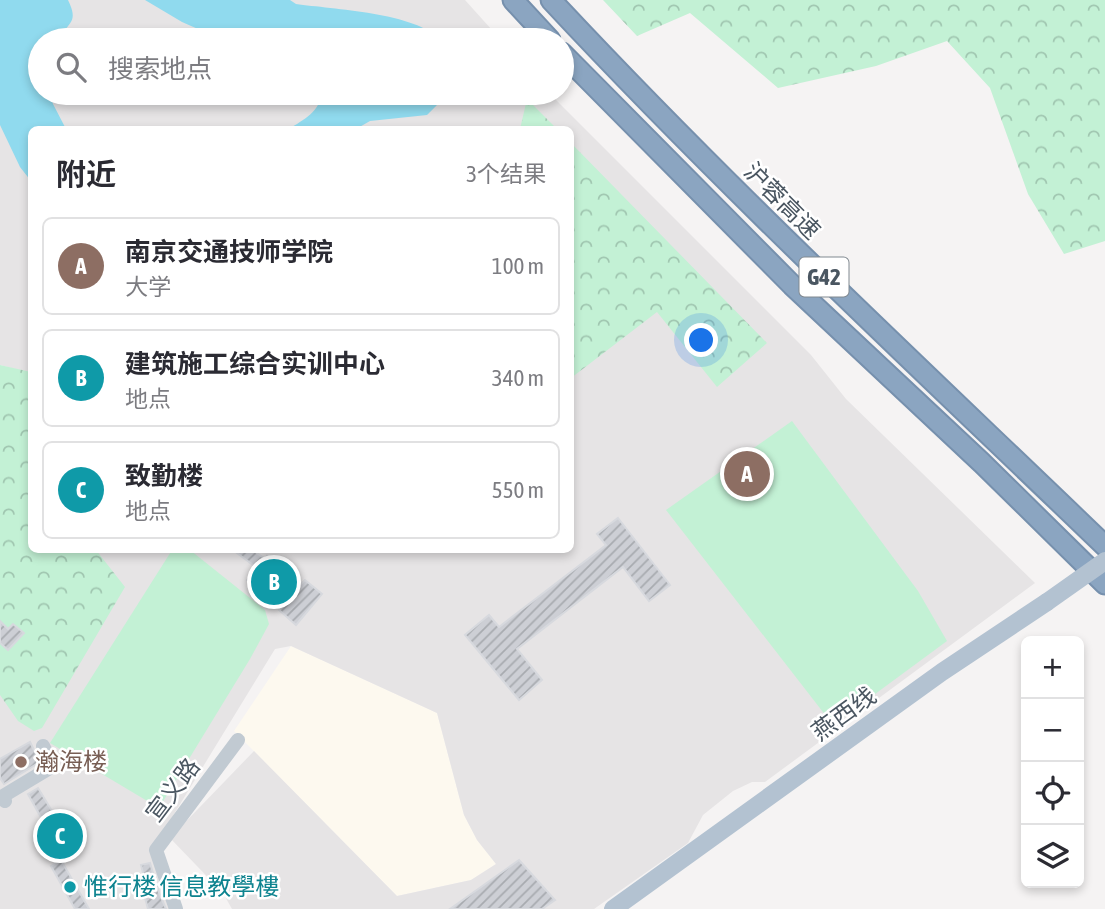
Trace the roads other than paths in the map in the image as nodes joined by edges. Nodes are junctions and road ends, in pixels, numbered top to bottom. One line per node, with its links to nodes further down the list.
1 (513, 0): 3 (highway)
2 (551, 0): 5 (highway, 沪蓉高速 / G42)
3 (539, 28)
4 (574, 65): 7 (highway, G42)
5 (1105, 546)
6 (1105, 561): 12 (main road, 燕西线, bridge)
7 (1105, 584)
8 (238, 740): 11 (lane, 宣义路)
9 (43, 746): 10 (lane)
10 (5, 801)
11 (176, 909)
12 (614, 909)

